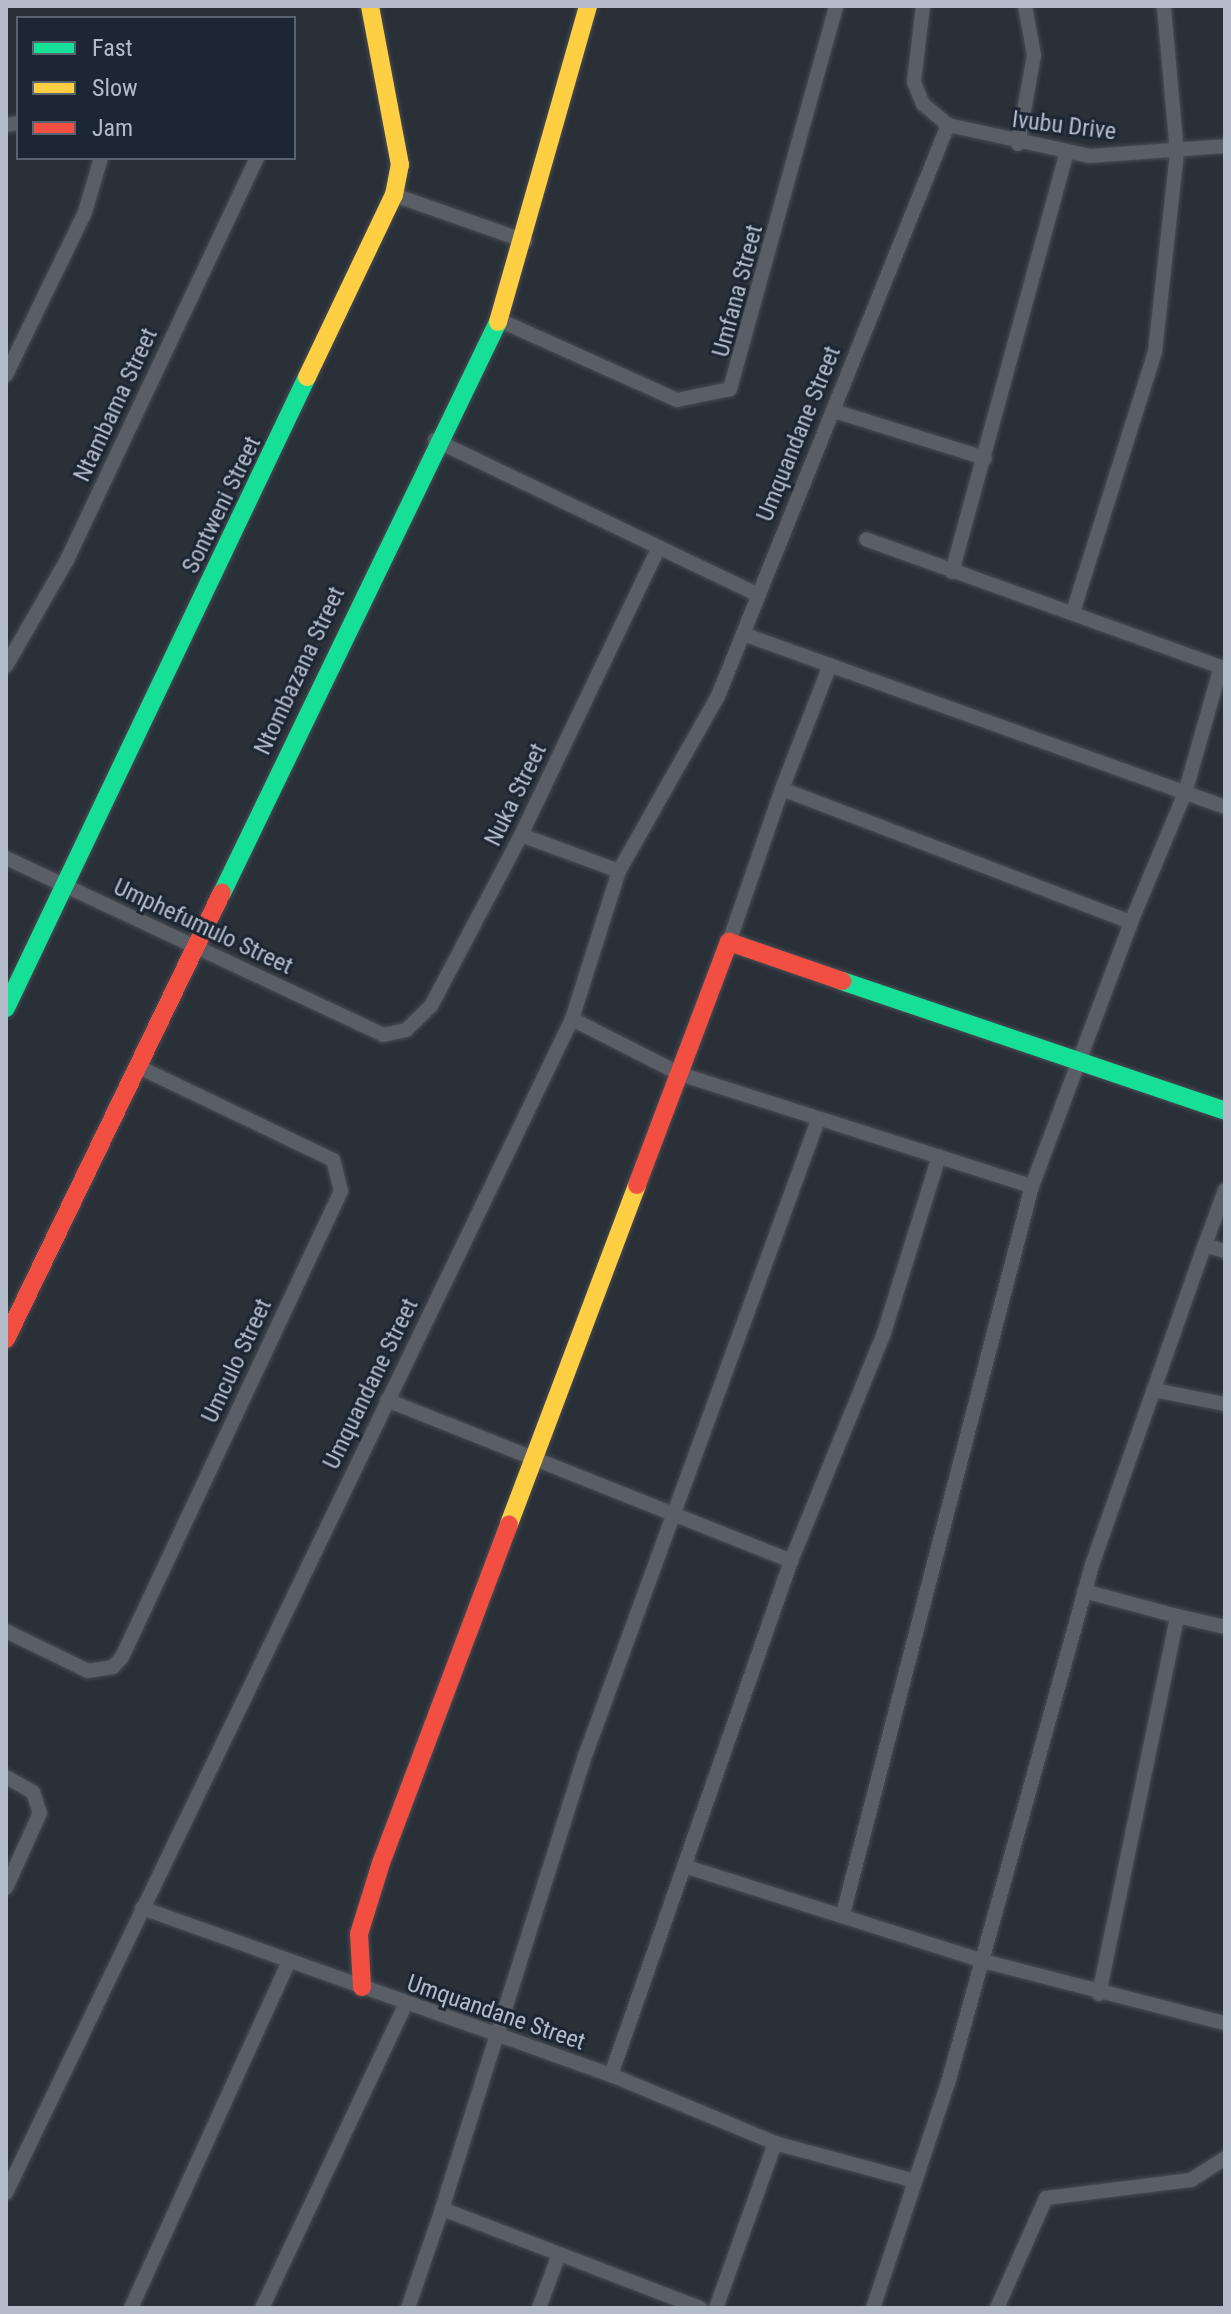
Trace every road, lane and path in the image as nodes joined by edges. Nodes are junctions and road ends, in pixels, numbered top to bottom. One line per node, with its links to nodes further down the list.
1 (370, 6): 14 (street, Sontweni Street)
2 (588, 6): 15 (street, Ntombazana Street)
3 (836, 6): 16 (street, Umfana Street)
4 (923, 6): 7 (street)
5 (1025, 6): 8 (street)
6 (1164, 6): 11 (street)
7 (948, 125): 8 (street, Ivubu Drive); 18 (street, Umquandane Street)
8 (1018, 144): 10 (street, Ivubu Drive)
9 (1225, 146): 11 (street, Ivubu Drive)
10 (1067, 152): 11 (street, Ivubu Drive); 20 (street)
11 (1177, 153): 25 (street)
12 (100, 160): 17 (street)
13 (256, 160): 29 (street, Ntambama Street)
14 (394, 195): 15 (street); 36 (street, Sontweni Street)
15 (525, 241): 16 (street, Ntombazana Street)
16 (499, 320): 19 (street, Ntombazana Street)
17 (6, 375)
18 (834, 411): 20 (street); 24 (street, Umquandane Street)
19 (435, 440): 22 (street); 39 (street, Ntombazana Street)
20 (985, 458): 23 (street)
21 (866, 539): 23 (street)
22 (659, 547): 24 (street); 33 (street, Nuka Street)
23 (952, 572): 25 (street)
24 (759, 595): 26 (street, Umquandane Street)
25 (1073, 612): 27 (street)
26 (743, 634): 28 (street); 35 (street, Umquandane Street)
27 (1223, 660): 31 (street)
28 (830, 665): 30 (street); 31 (street)
29 (6, 666)
30 (782, 789): 37 (street); 38 (street)
31 (1185, 793): 32 (street); 37 (street)
32 (1225, 807)
33 (521, 835): 35 (street); 42 (street, Nuka Street)
34 (6, 858): 36 (street, Umphefumulo Street)
35 (619, 871): 41 (street, Umquandane Street)
36 (62, 887): 39 (street, Umphefumulo Street); 40 (street, Sontweni Street)
37 (1131, 922): 43 (street)
38 (729, 942): 43 (street); 45 (street)
39 (196, 947): 42 (street, Umphefumulo Street); 44 (street, Ntombazana Street)
40 (6, 1008)
41 (572, 1019): 45 (street); 55 (street, Umquandane Street)
42 (383, 1035)
43 (1077, 1059): 46 (street); 49 (street)
44 (139, 1067): 53 (street, Ntombazana Street); 63 (street, Umculo Street)
45 (680, 1074): 47 (street); 57 (street)
46 (1225, 1111)
47 (818, 1120): 48 (street); 58 (street)
48 (939, 1156): 49 (street); 59 (street)
49 (1032, 1186): 68 (street)
50 (1225, 1190): 51 (street)
51 (1205, 1245): 52 (street); 54 (street)
52 (1225, 1251)
53 (6, 1339)
54 (1154, 1390): 56 (street); 60 (street)
55 (387, 1400): 57 (street); 67 (street, Umquandane Street)
56 (1225, 1404)
57 (538, 1460): 58 (street); 71 (street)
58 (673, 1512): 59 (street); 75 (street)
59 (791, 1561): 65 (street)
60 (1084, 1591): 61 (street); 69 (street)
61 (1177, 1616): 62 (street); 72 (street)
62 (1225, 1627)
63 (6, 1631)
64 (6, 1777): 66 (street)
65 (684, 1866): 68 (street); 76 (street)
66 (6, 1888)
67 (142, 1908): 70 (street, Umquandane Street); 80 (street, Umquandane Street)
68 (843, 1914): 69 (street)
69 (983, 1961): 72 (street); 79 (street)
70 (287, 1965): 71 (street, Umquandane Street); 84 (street)
71 (362, 1987): 73 (street, Umquandane Street)
72 (1099, 1994): 74 (street)
73 (405, 2005): 75 (street, Umquandane Street); 85 (street)
74 (1225, 2023)
75 (491, 2037): 76 (street, Umquandane Street); 81 (street)
76 (611, 2075): 77 (street, Umquandane Street)
77 (775, 2143): 79 (street, Umquandane Street); 88 (street)
78 (1225, 2158): 90 (street)
79 (915, 2181): 89 (street)
80 (6, 2193)
81 (442, 2209): 82 (street); 86 (street)
82 (558, 2257): 83 (street); 87 (street)
83 (692, 2306)
84 (131, 2308)
85 (262, 2308)
86 (408, 2308)
87 (539, 2308)
88 (716, 2308)
89 (873, 2308)
90 (997, 2308)

